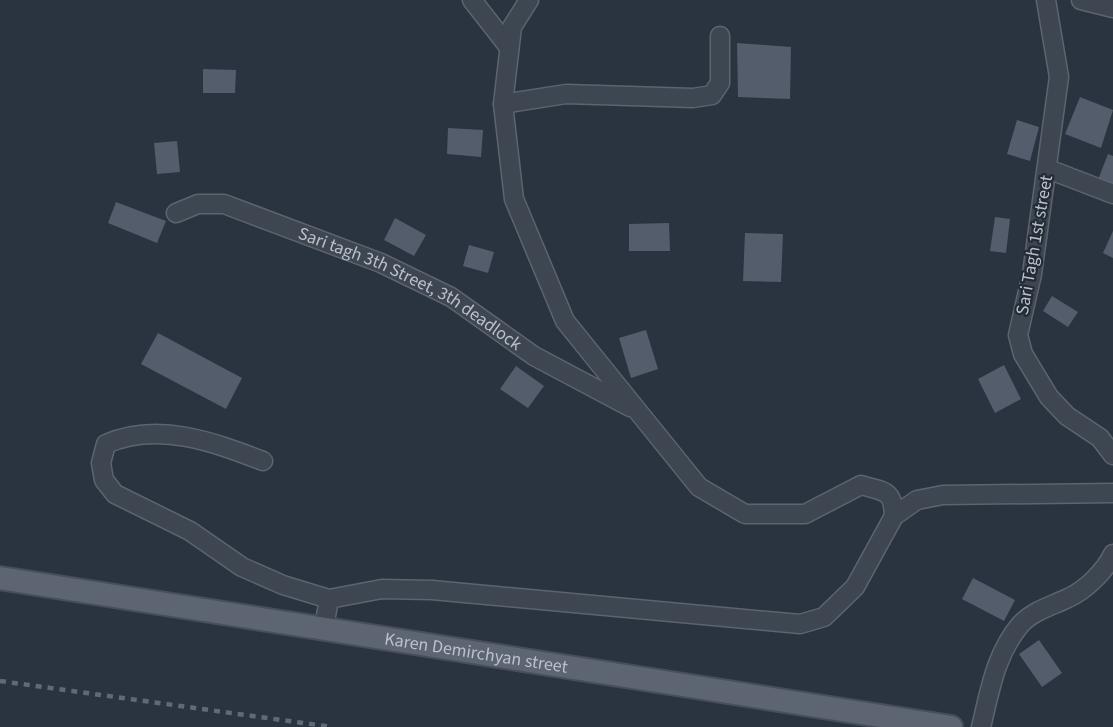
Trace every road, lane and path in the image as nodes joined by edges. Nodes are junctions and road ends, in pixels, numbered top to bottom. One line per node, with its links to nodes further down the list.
1 (472, 0): 7 (street)
2 (529, 0): 7 (street)
3 (1046, 0): 9 (street, Sari Tagh 1st street)
4 (1081, 0): 5 (street)
5 (1113, 8)
6 (720, 36): 8 (street)
7 (508, 46): 8 (street)
8 (503, 104): 12 (street)
9 (1048, 169): 10 (street); 13 (street, Sari Tagh 1st street)
10 (1113, 194)
11 (176, 213): 12 (street, Sari tagh 3th Street, 3th deadlock)
12 (634, 409): 16 (street)
13 (1113, 455)
14 (263, 461): 19 (street)
15 (1113, 493): 16 (street)
16 (894, 516): 19 (street)
17 (1113, 554): 22 (street)
18 (0, 578): 20 (main road, Karen Demirchyan street)
19 (329, 599): 20 (street)
20 (324, 627): 21 (main road, Karen Demirchyan street)
21 (951, 727)
22 (981, 727)

